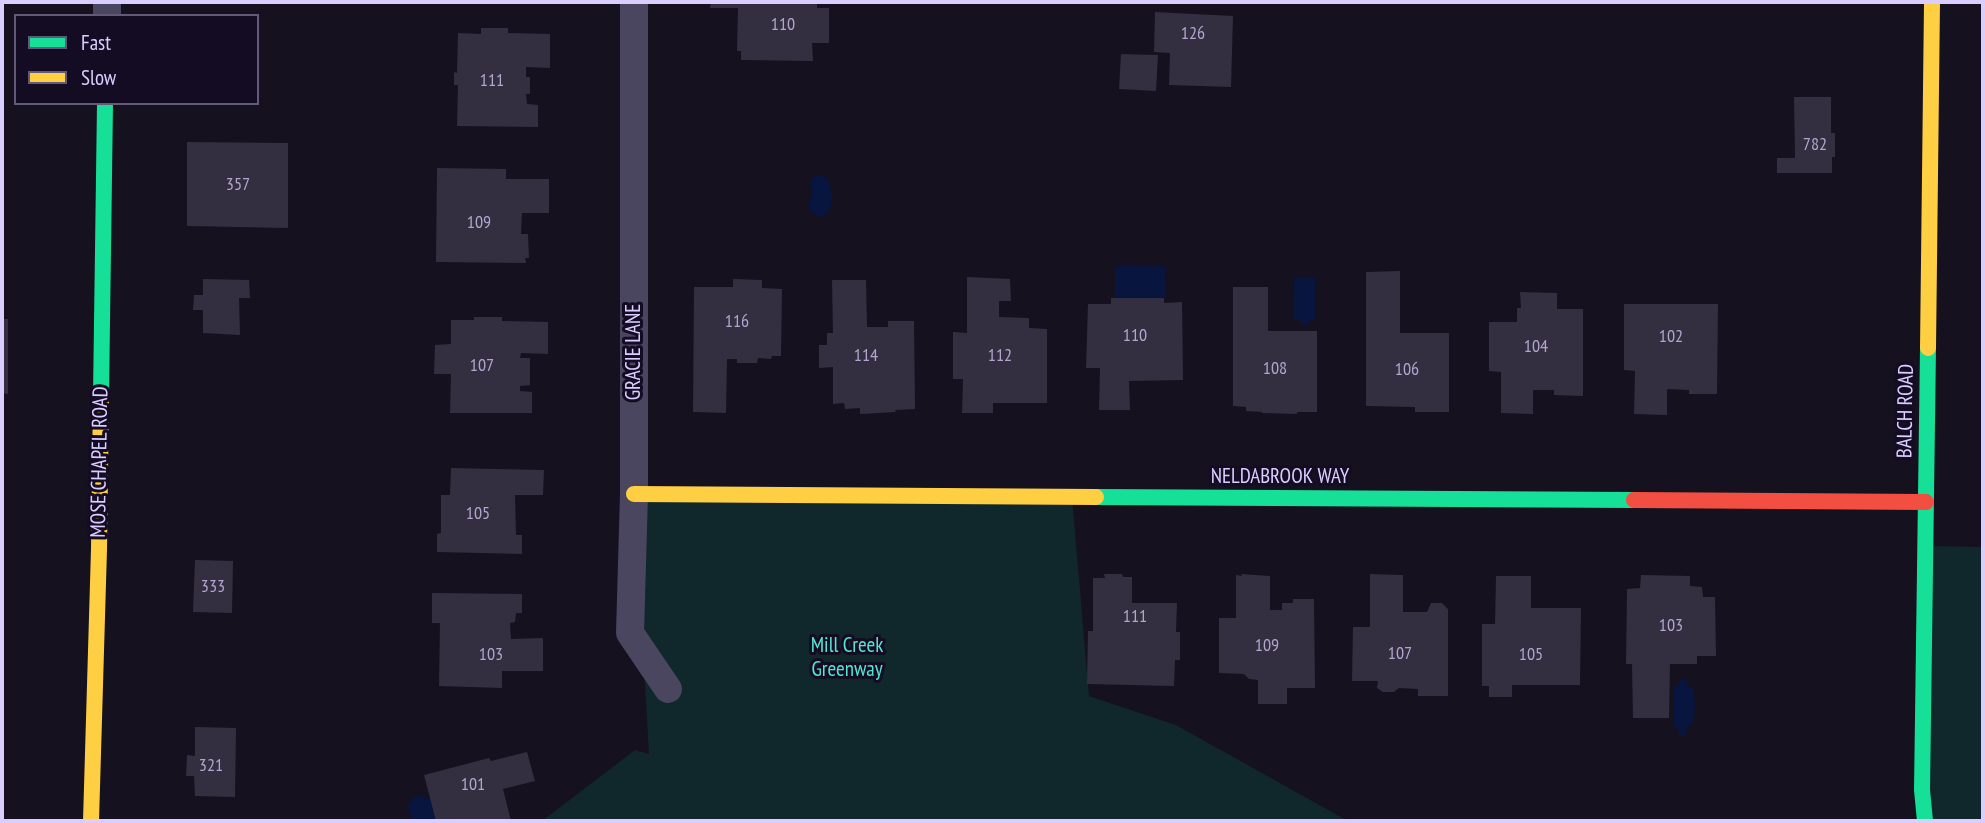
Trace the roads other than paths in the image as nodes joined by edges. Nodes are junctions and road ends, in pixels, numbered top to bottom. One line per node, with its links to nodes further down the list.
1 (634, 2): 4 (street, GRACIE LANE)
2 (1932, 2): 5 (street, BALCH ROAD)
3 (105, 105): 7 (street, MOSE CHAPEL ROAD)
4 (634, 494): 5 (street, NELDABROOK WAY); 6 (street, GRACIE LANE)
5 (1926, 502): 8 (street, BALCH ROAD)
6 (668, 689)
7 (91, 821)
8 (1925, 821)

